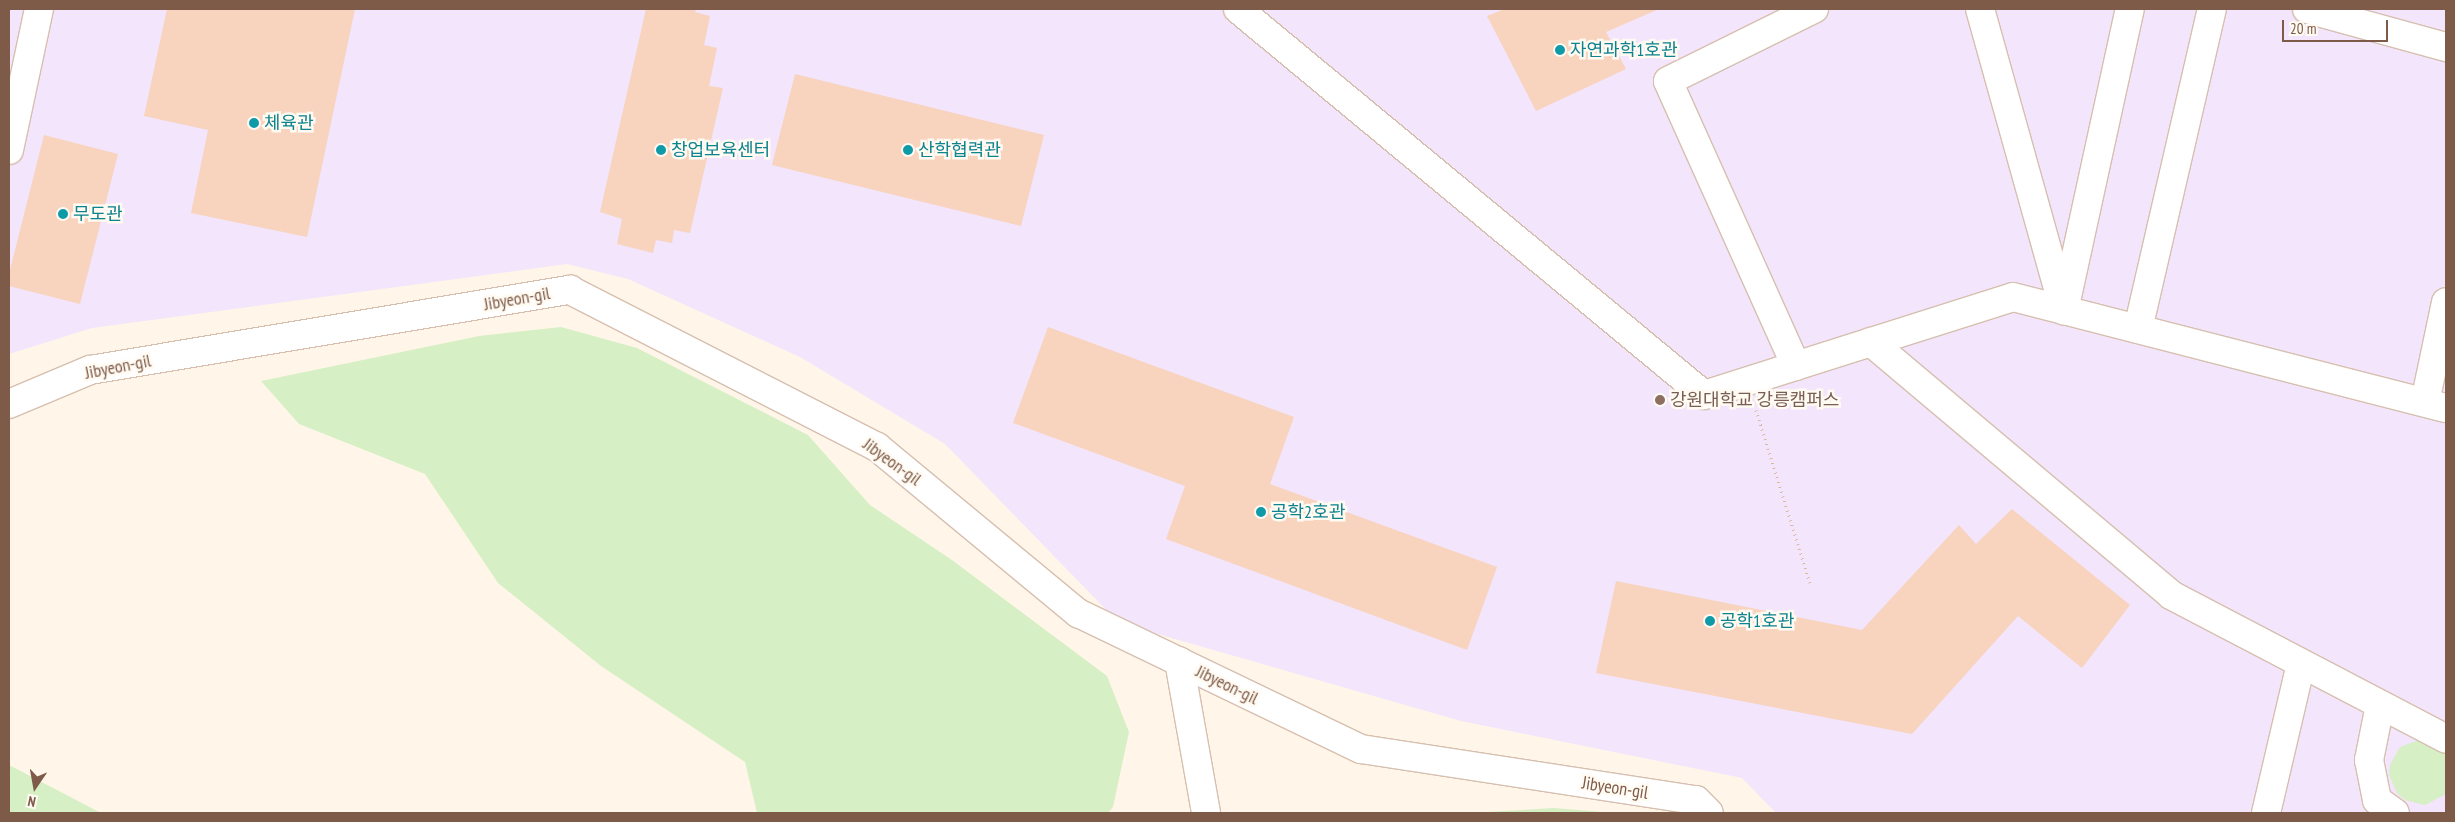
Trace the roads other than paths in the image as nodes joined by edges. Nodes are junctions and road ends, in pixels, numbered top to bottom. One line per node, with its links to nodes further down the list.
1 (39, 9): 9 (street)
2 (1238, 9): 14 (street)
3 (1814, 9): 14 (street)
4 (1980, 9): 11 (street)
5 (2130, 9): 11 (street)
6 (2212, 9): 12 (street)
7 (2307, 9): 8 (street)
8 (2446, 47)
9 (9, 150)
10 (2446, 302): 16 (street)
11 (2064, 310): 12 (street); 13 (street)
12 (2138, 329): 16 (street)
13 (1872, 342): 14 (street); 18 (street)
14 (1796, 366)
15 (9, 404): 17 (street, Jibyeon-gil)
16 (2436, 405)
17 (1179, 661): 21 (street); 22 (street, Jibyeon-gil)
18 (2301, 664): 19 (street); 23 (street)
19 (2380, 705): 20 (street); 24 (street)
20 (2446, 739)
21 (1206, 813)
22 (1709, 813)
23 (2266, 813)
24 (2395, 813)

